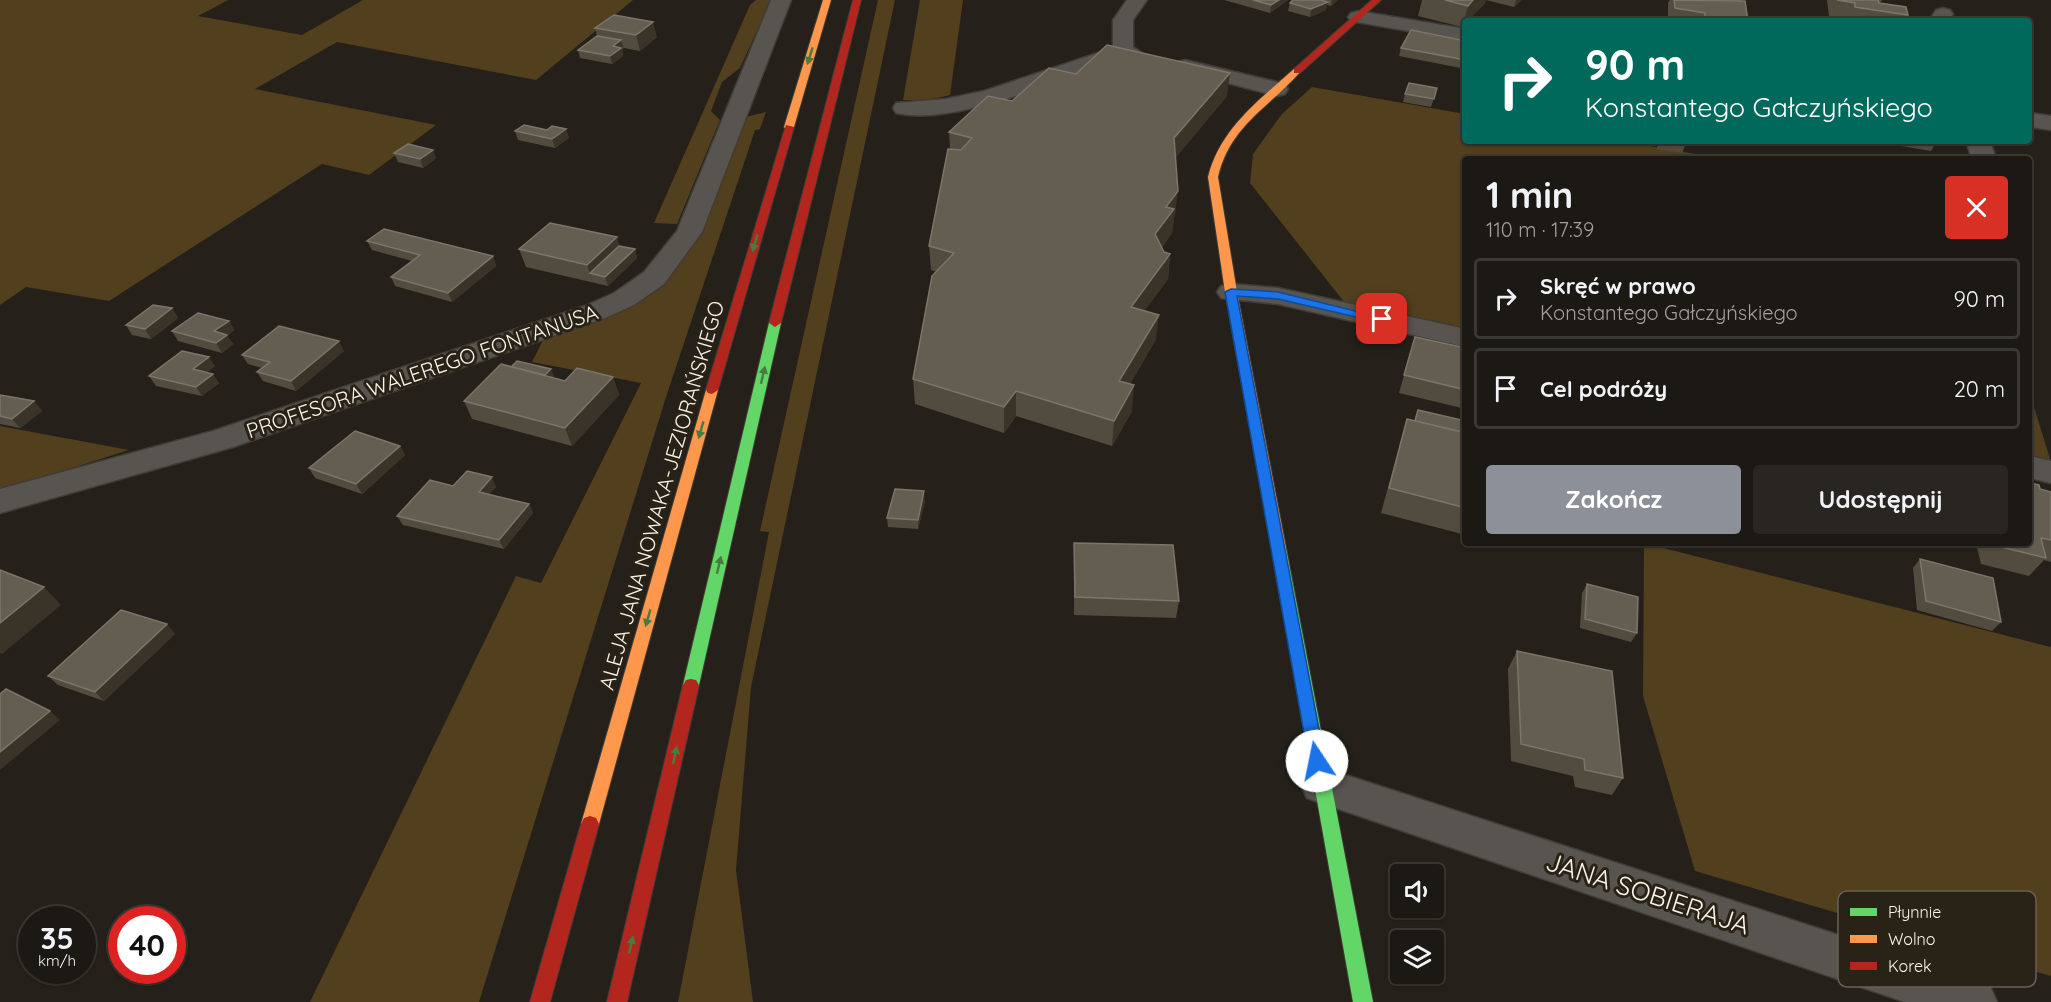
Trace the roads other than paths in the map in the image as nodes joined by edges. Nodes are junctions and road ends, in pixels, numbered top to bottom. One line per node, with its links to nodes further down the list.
1 (781, 0): 17 (street, PROFESORA WALEREGO FONTANUSA)
2 (827, 0): 21 (main road, ALEJA JANA NOWAKA-JEZIORAŃSKIEGO, one-way to 21)
3 (857, 0): 22 (main road, one-way to 3)
4 (1137, 0): 8 (street)
5 (1377, 0): 6 (main road)
6 (1358, 17): 7 (street); 9 (main road)
7 (1462, 34)
8 (1123, 51): 9 (street); 10 (street)
9 (1277, 89): 13 (main road)
10 (904, 108)
11 (2032, 120): 12 (street)
12 (2051, 123)
13 (1231, 292): 14 (street); 18 (main road)
14 (1462, 337)
15 (2032, 467): 16 (street)
16 (2051, 472)
17 (0, 501)
18 (1321, 785): 19 (street, JANA SOBIERAJA); 23 (main road)
19 (1838, 957)
20 (1929, 987): 24 (street, JANA SOBIERAJA)
21 (540, 1002)
22 (617, 1002)
23 (1363, 1002)
24 (1974, 1002)

